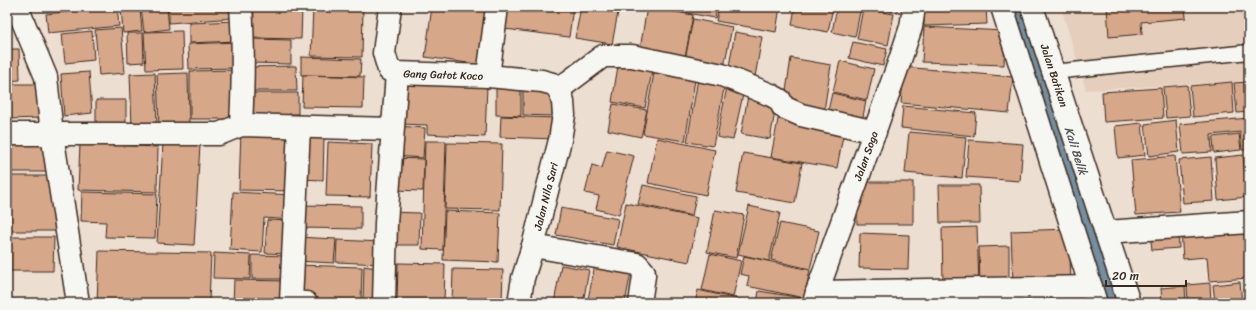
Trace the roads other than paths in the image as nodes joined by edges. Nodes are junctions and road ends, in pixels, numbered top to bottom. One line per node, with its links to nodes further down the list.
1 (17, 7): 8 (street)
2 (241, 7): 14 (street)
3 (390, 7): 11 (street, Gang Gatot Koco)
4 (497, 7): 12 (street)
5 (914, 7): 17 (street, Jalan Soga)
6 (1002, 7): 23 (street)
7 (1032, 7): 10 (street, Jalan Batikan)
8 (17, 28): 19 (street)
9 (1249, 52): 10 (lane)
10 (1053, 72): 21 (street, Jalan Batikan)
11 (397, 73): 12 (street, Gang Gatot Koco); 16 (street)
12 (488, 76): 13 (street, Gang Gatot Koco)
13 (559, 89): 17 (street); 22 (street, Jalan Nila Sari)
14 (241, 125): 15 (street); 19 (street)
15 (299, 127): 16 (street); 25 (street)
16 (392, 129): 27 (street)
17 (875, 132): 24 (street, Jalan Soga)
18 (7, 134): 19 (street)
19 (52, 134): 26 (street)
20 (1249, 222): 21 (street)
21 (1106, 232): 30 (street, Jalan Batikan)
22 (533, 246): 28 (street, Jalan Nila Sari); 29 (street)
23 (1094, 295): 24 (street)
24 (816, 297)
25 (298, 302)
26 (78, 303)
27 (384, 303)
28 (519, 303)
29 (640, 303)
30 (1129, 303)

